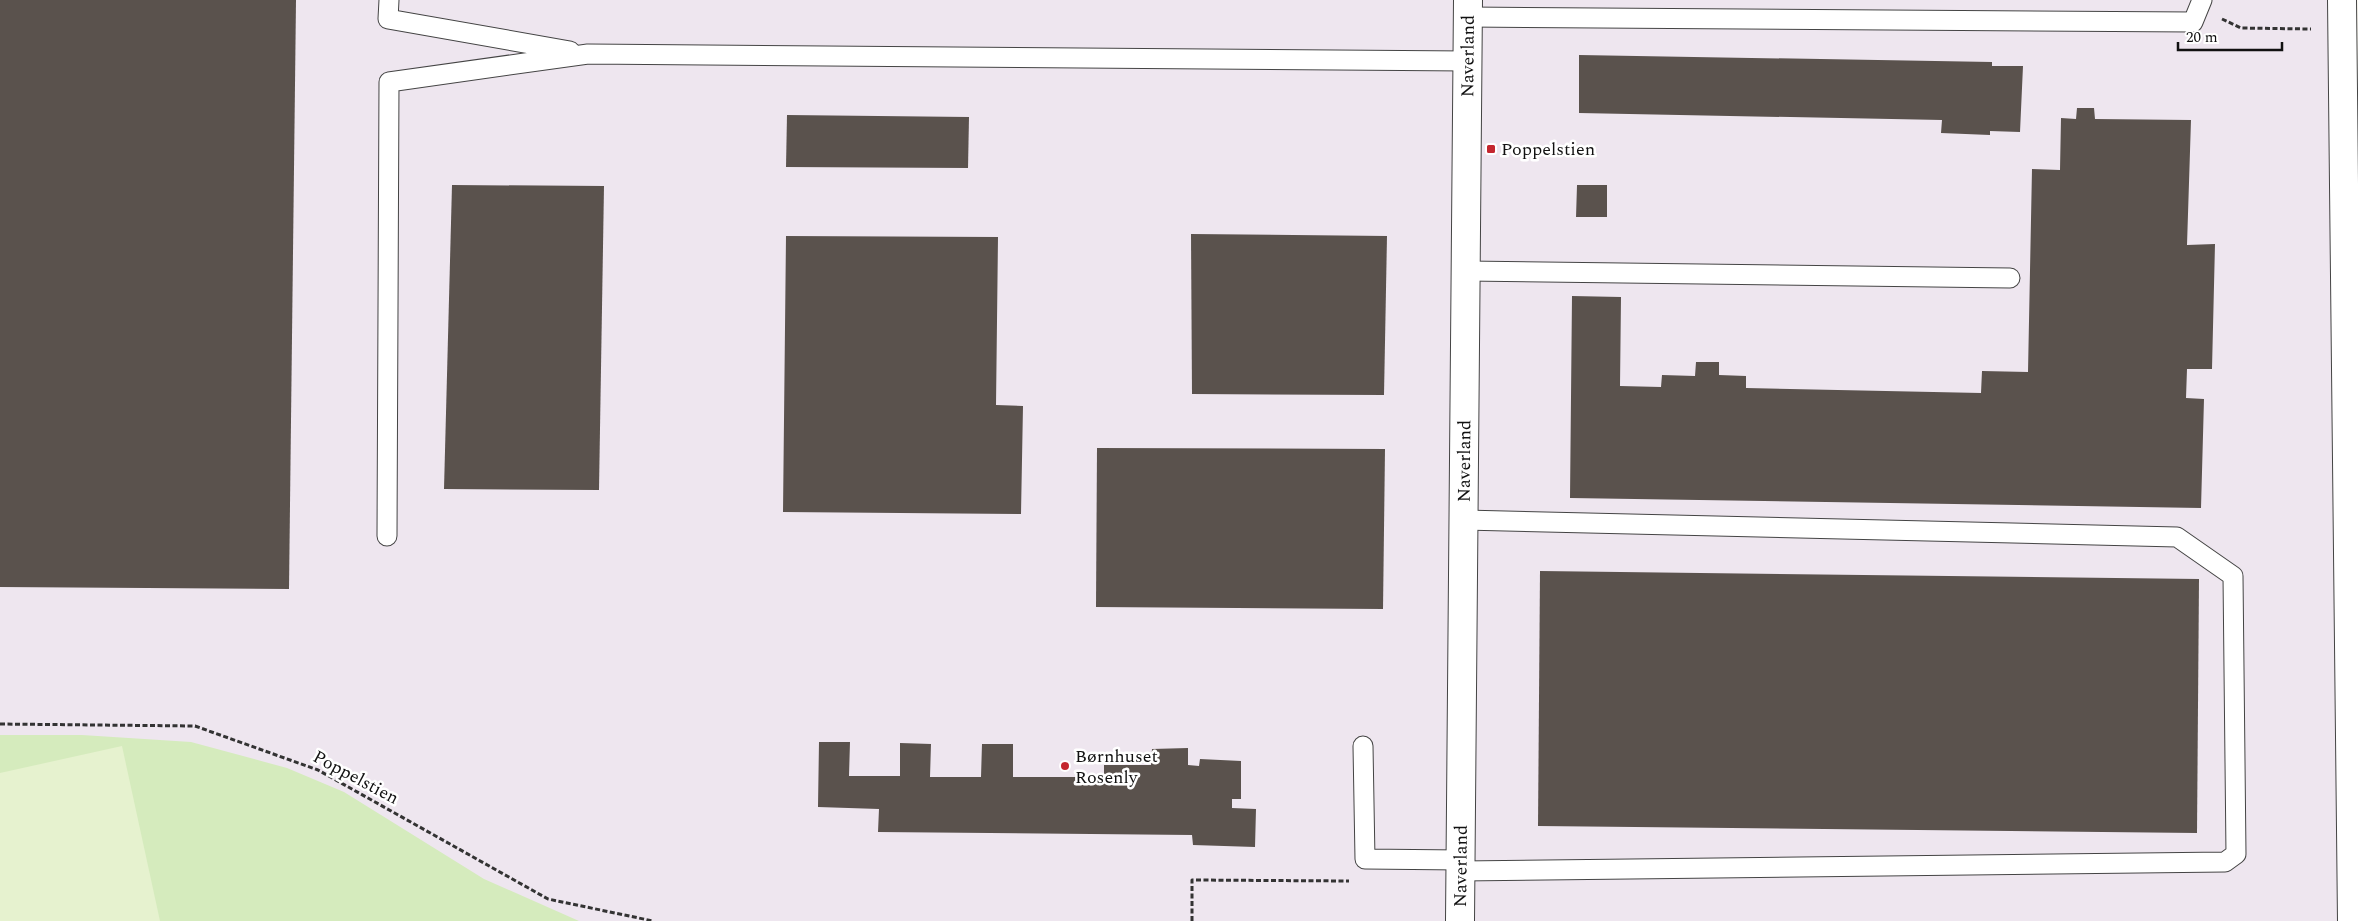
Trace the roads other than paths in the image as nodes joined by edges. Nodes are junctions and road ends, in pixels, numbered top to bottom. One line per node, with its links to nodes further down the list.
1 (389, 0): 5 (lane)
2 (2342, 0): 14 (street)
3 (2201, 4): 4 (lane)
4 (1468, 9): 6 (street, Naverland)
5 (588, 54): 6 (lane); 10 (lane)
6 (1467, 61): 7 (street, Naverland)
7 (1466, 271): 8 (lane); 9 (street, Naverland)
8 (2010, 278)
9 (1464, 520): 12 (street, Naverland); 12 (lane)
10 (387, 536)
11 (1364, 746): 12 (lane)
12 (1461, 866): 13 (street, Naverland)
13 (1460, 921)
14 (2352, 921)

